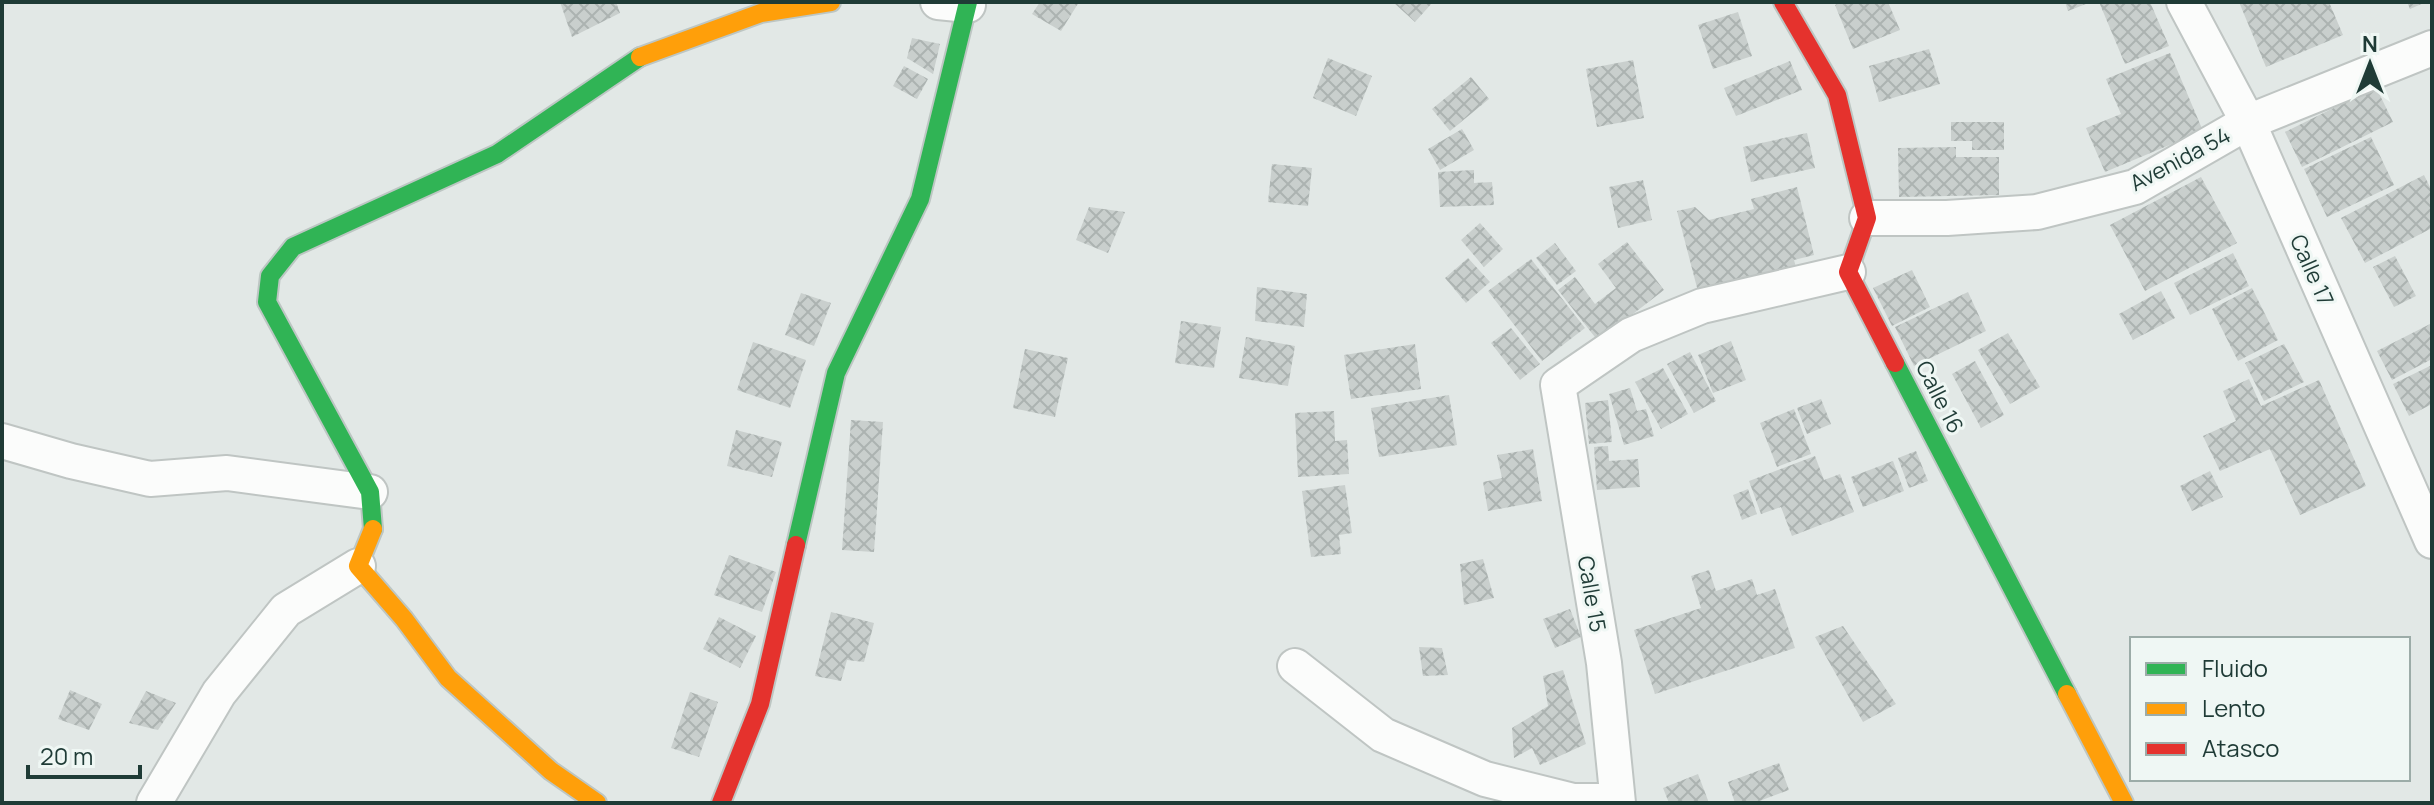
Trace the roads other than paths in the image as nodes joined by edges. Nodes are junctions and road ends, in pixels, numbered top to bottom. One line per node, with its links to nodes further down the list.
1 (831, 2): 5 (street)
2 (1783, 2): 8 (street)
3 (2184, 2): 7 (street, Calle 17)
4 (958, 3): 18 (street)
5 (759, 8): 11 (street)
6 (2432, 48): 7 (street, Avenida 54)
7 (2248, 122): 8 (street, Avenida 54); 12 (street, Calle 17)
8 (1867, 218): 9 (street)
9 (1848, 272): 15 (street, Calle 15); 19 (street, Calle 16)
10 (2, 441): 11 (street)
11 (370, 492): 13 (street)
12 (2432, 541)
13 (358, 566): 16 (street); 17 (street)
14 (1295, 666): 15 (street)
15 (1617, 802)
16 (154, 803)
17 (597, 803)
18 (721, 803)
19 (2124, 803)

